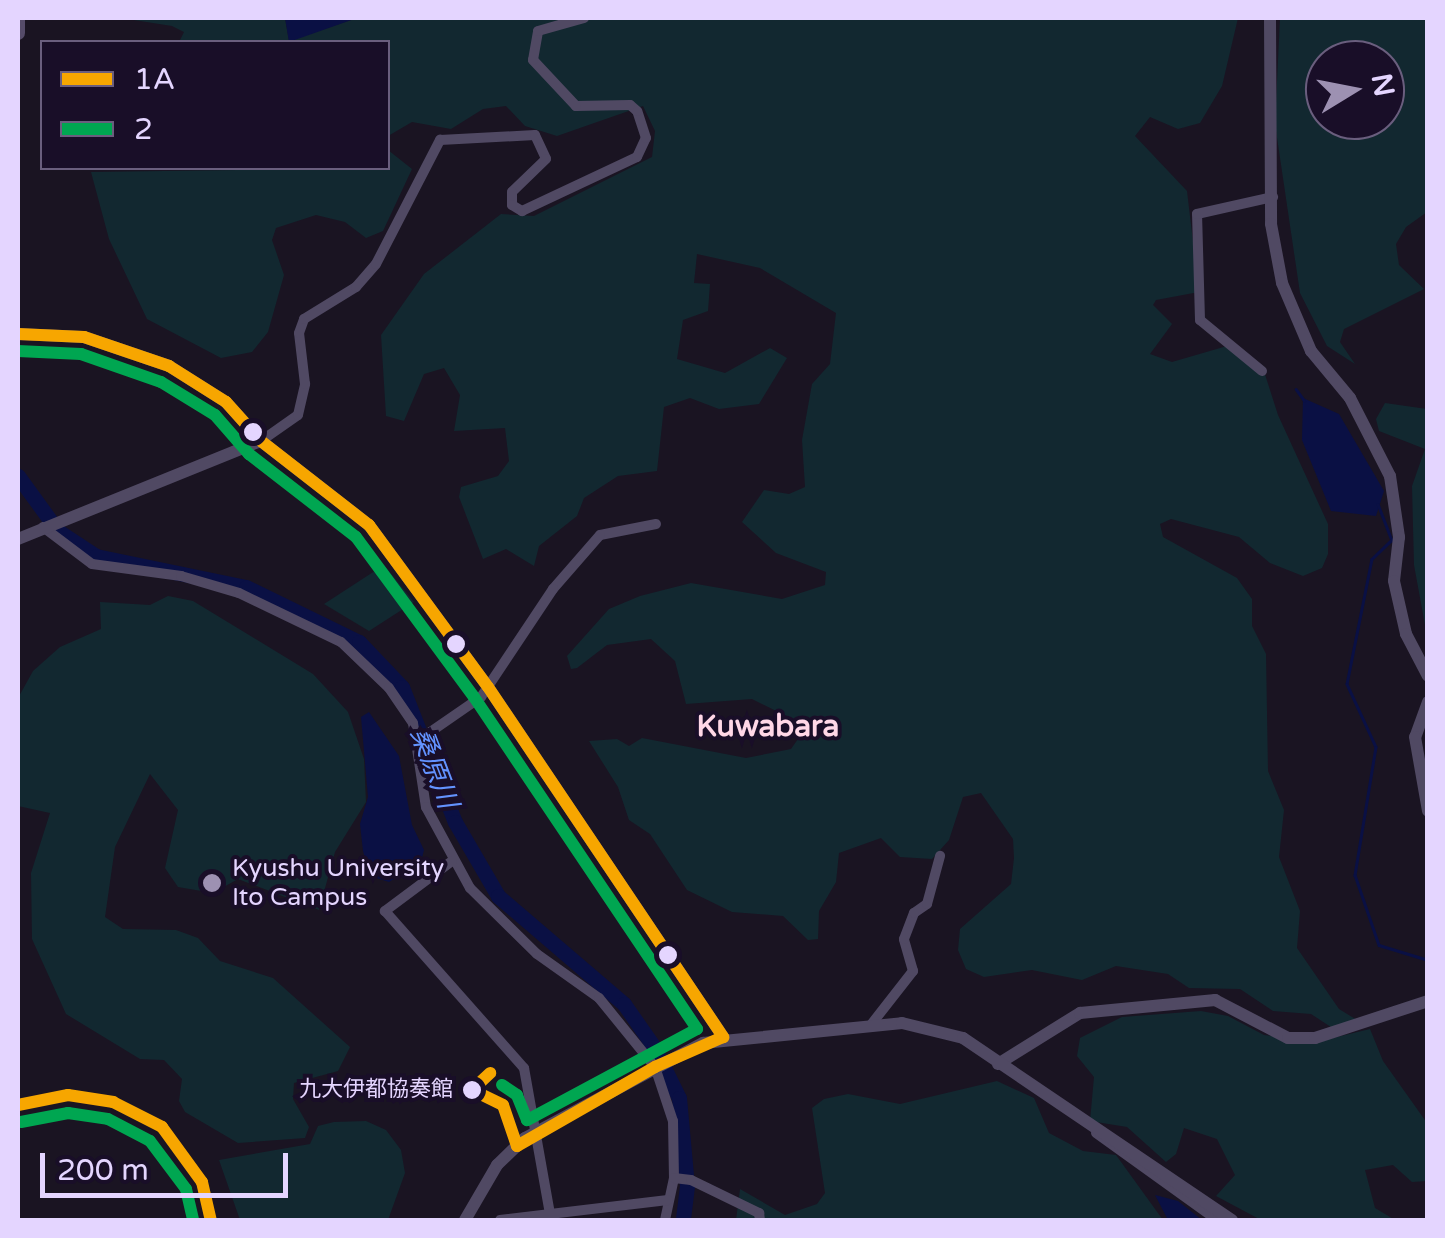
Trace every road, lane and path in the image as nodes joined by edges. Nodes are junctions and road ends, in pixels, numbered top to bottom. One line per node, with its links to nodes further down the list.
1 (18, 18): 4 (main road)
2 (584, 18): 8 (street)
3 (1270, 18): 5 (street)
4 (18, 33)
5 (1272, 196): 7 (street); 12 (street)
6 (18, 334): 8 (street)
7 (1262, 371)
8 (261, 442): 9 (street); 13 (street)
9 (49, 524): 11 (street); 15 (street)
10 (656, 524): 13 (street)
11 (18, 539)
12 (1428, 676)
13 (488, 687): 15 (street); 21 (street)
14 (1428, 702): 16 (street)
15 (418, 741): 18 (street)
16 (1428, 811)
17 (940, 856): 20 (street)
18 (452, 861): 23 (street); 24 (street)
19 (1428, 1000): 22 (street)
20 (870, 1026): 21 (street); 22 (street)
21 (723, 1036): 23 (street)
22 (998, 1064): 25 (street)
23 (654, 1066): 24 (street); 26 (street)
24 (539, 1130): 28 (street); 29 (street)
25 (1096, 1133): 33 (street); 34 (street)
26 (674, 1178): 27 (street); 32 (street)
27 (668, 1200): 28 (street); 31 (street)
28 (551, 1218): 30 (street)
29 (465, 1220)
30 (500, 1220)
31 (664, 1220)
32 (760, 1220)
33 (1217, 1220)
34 (1232, 1220)

